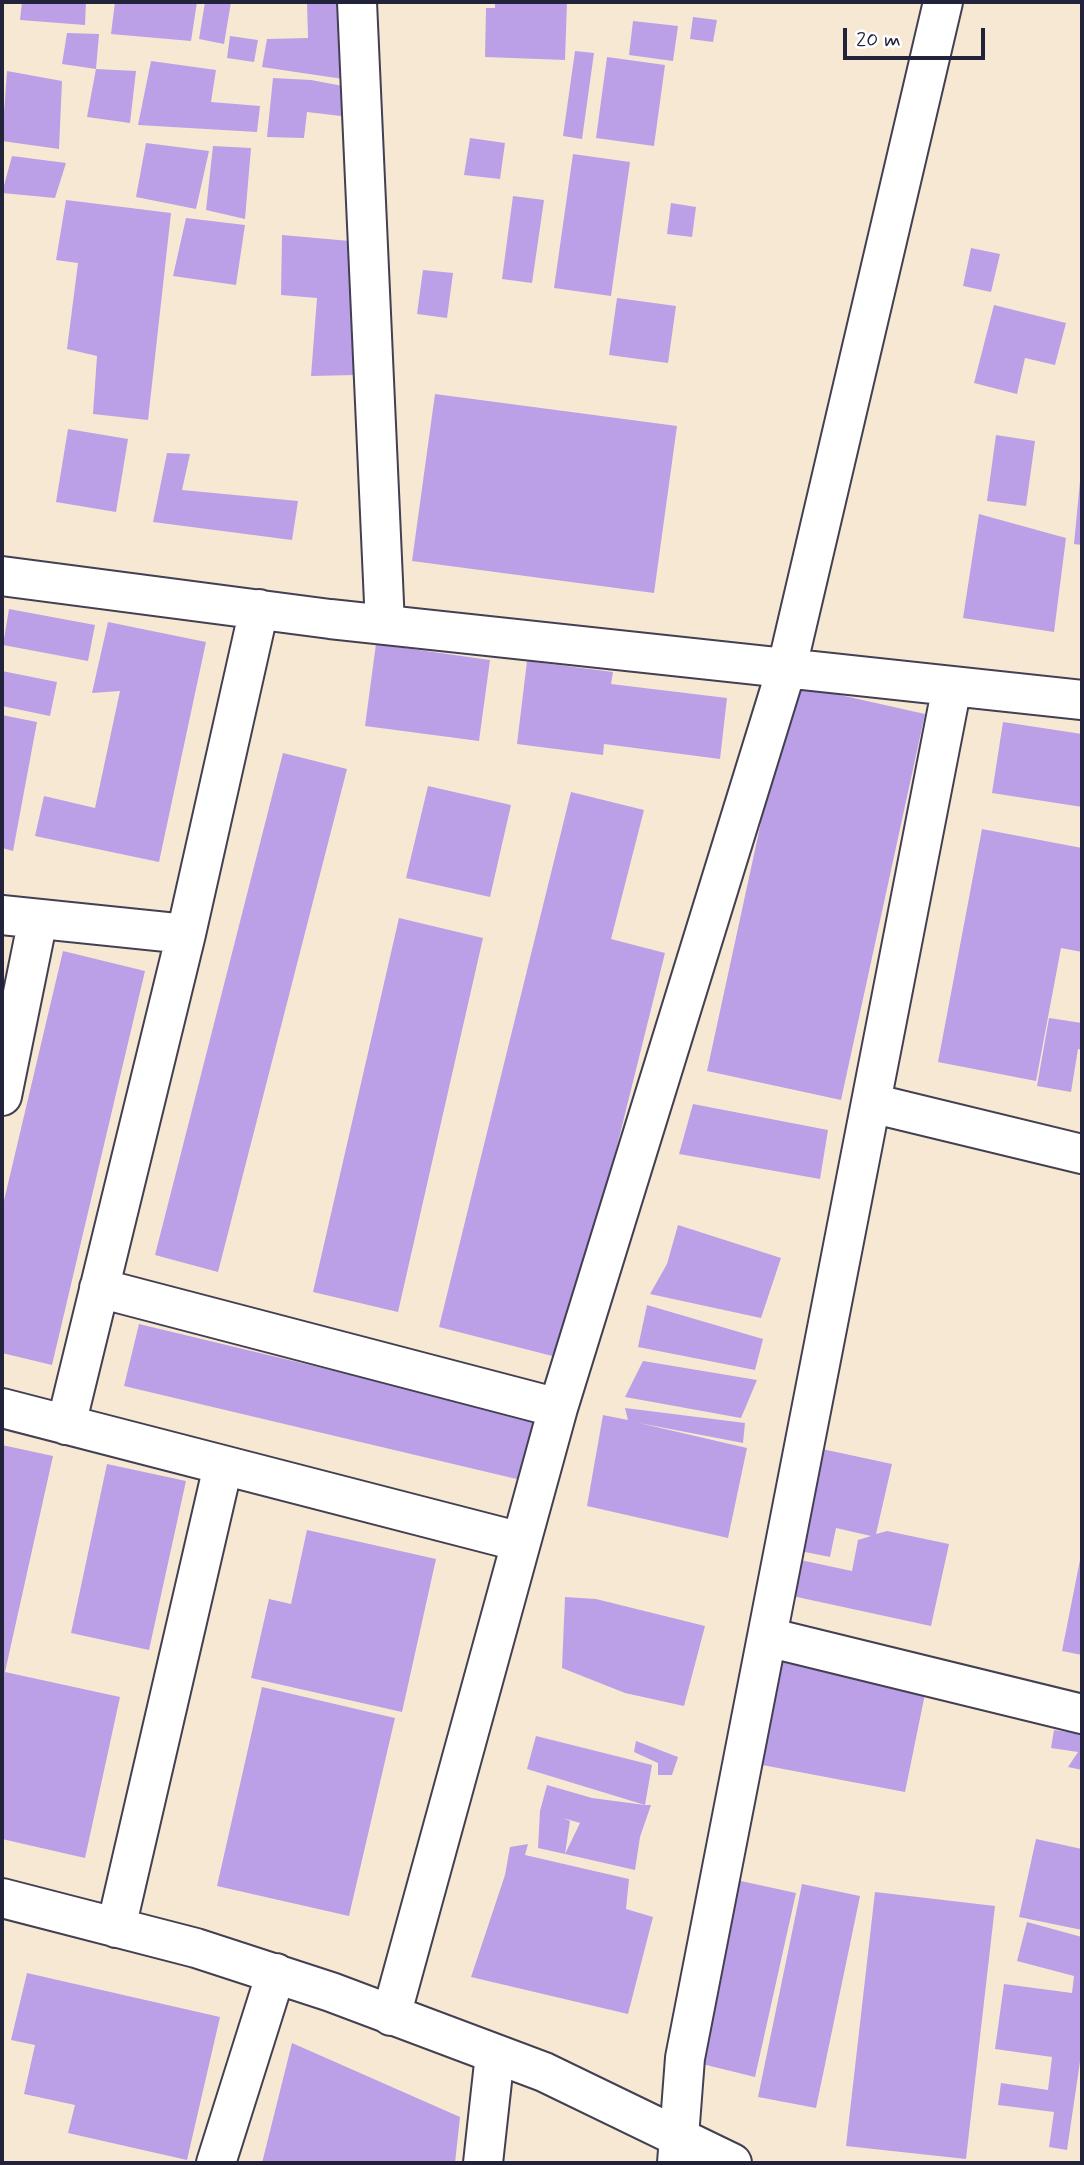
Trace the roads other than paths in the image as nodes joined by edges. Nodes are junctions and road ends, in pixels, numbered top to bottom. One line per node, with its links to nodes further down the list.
1 (357, 2): 5 (street)
2 (943, 2): 6 (street)
3 (2, 576): 4 (street)
4 (259, 610): 5 (street); 10 (street)
5 (385, 625): 6 (street)
6 (787, 667): 7 (street); 16 (street)
7 (952, 686): 8 (street); 12 (street)
8 (1082, 700)
9 (20, 917): 10 (street); 11 (street)
10 (186, 934): 14 (street)
11 (2, 1096)
12 (871, 1103): 13 (street); 20 (street)
13 (1082, 1154)
14 (100, 1288): 16 (street); 17 (street)
15 (2, 1408): 17 (street)
16 (558, 1408): 19 (street)
17 (66, 1425): 18 (street)
18 (223, 1466): 19 (street); 23 (street)
19 (521, 1542): 25 (street)
20 (767, 1637): 21 (street); 27 (street)
21 (1082, 1714)
22 (2, 1900): 23 (street)
23 (116, 1928): 24 (street)
24 (276, 1973): 25 (street); 28 (street)
25 (391, 2015): 26 (street)
26 (495, 2054): 27 (street); 29 (street)
27 (678, 2151): 30 (street)
28 (216, 2163)
29 (483, 2163)
30 (732, 2163)

